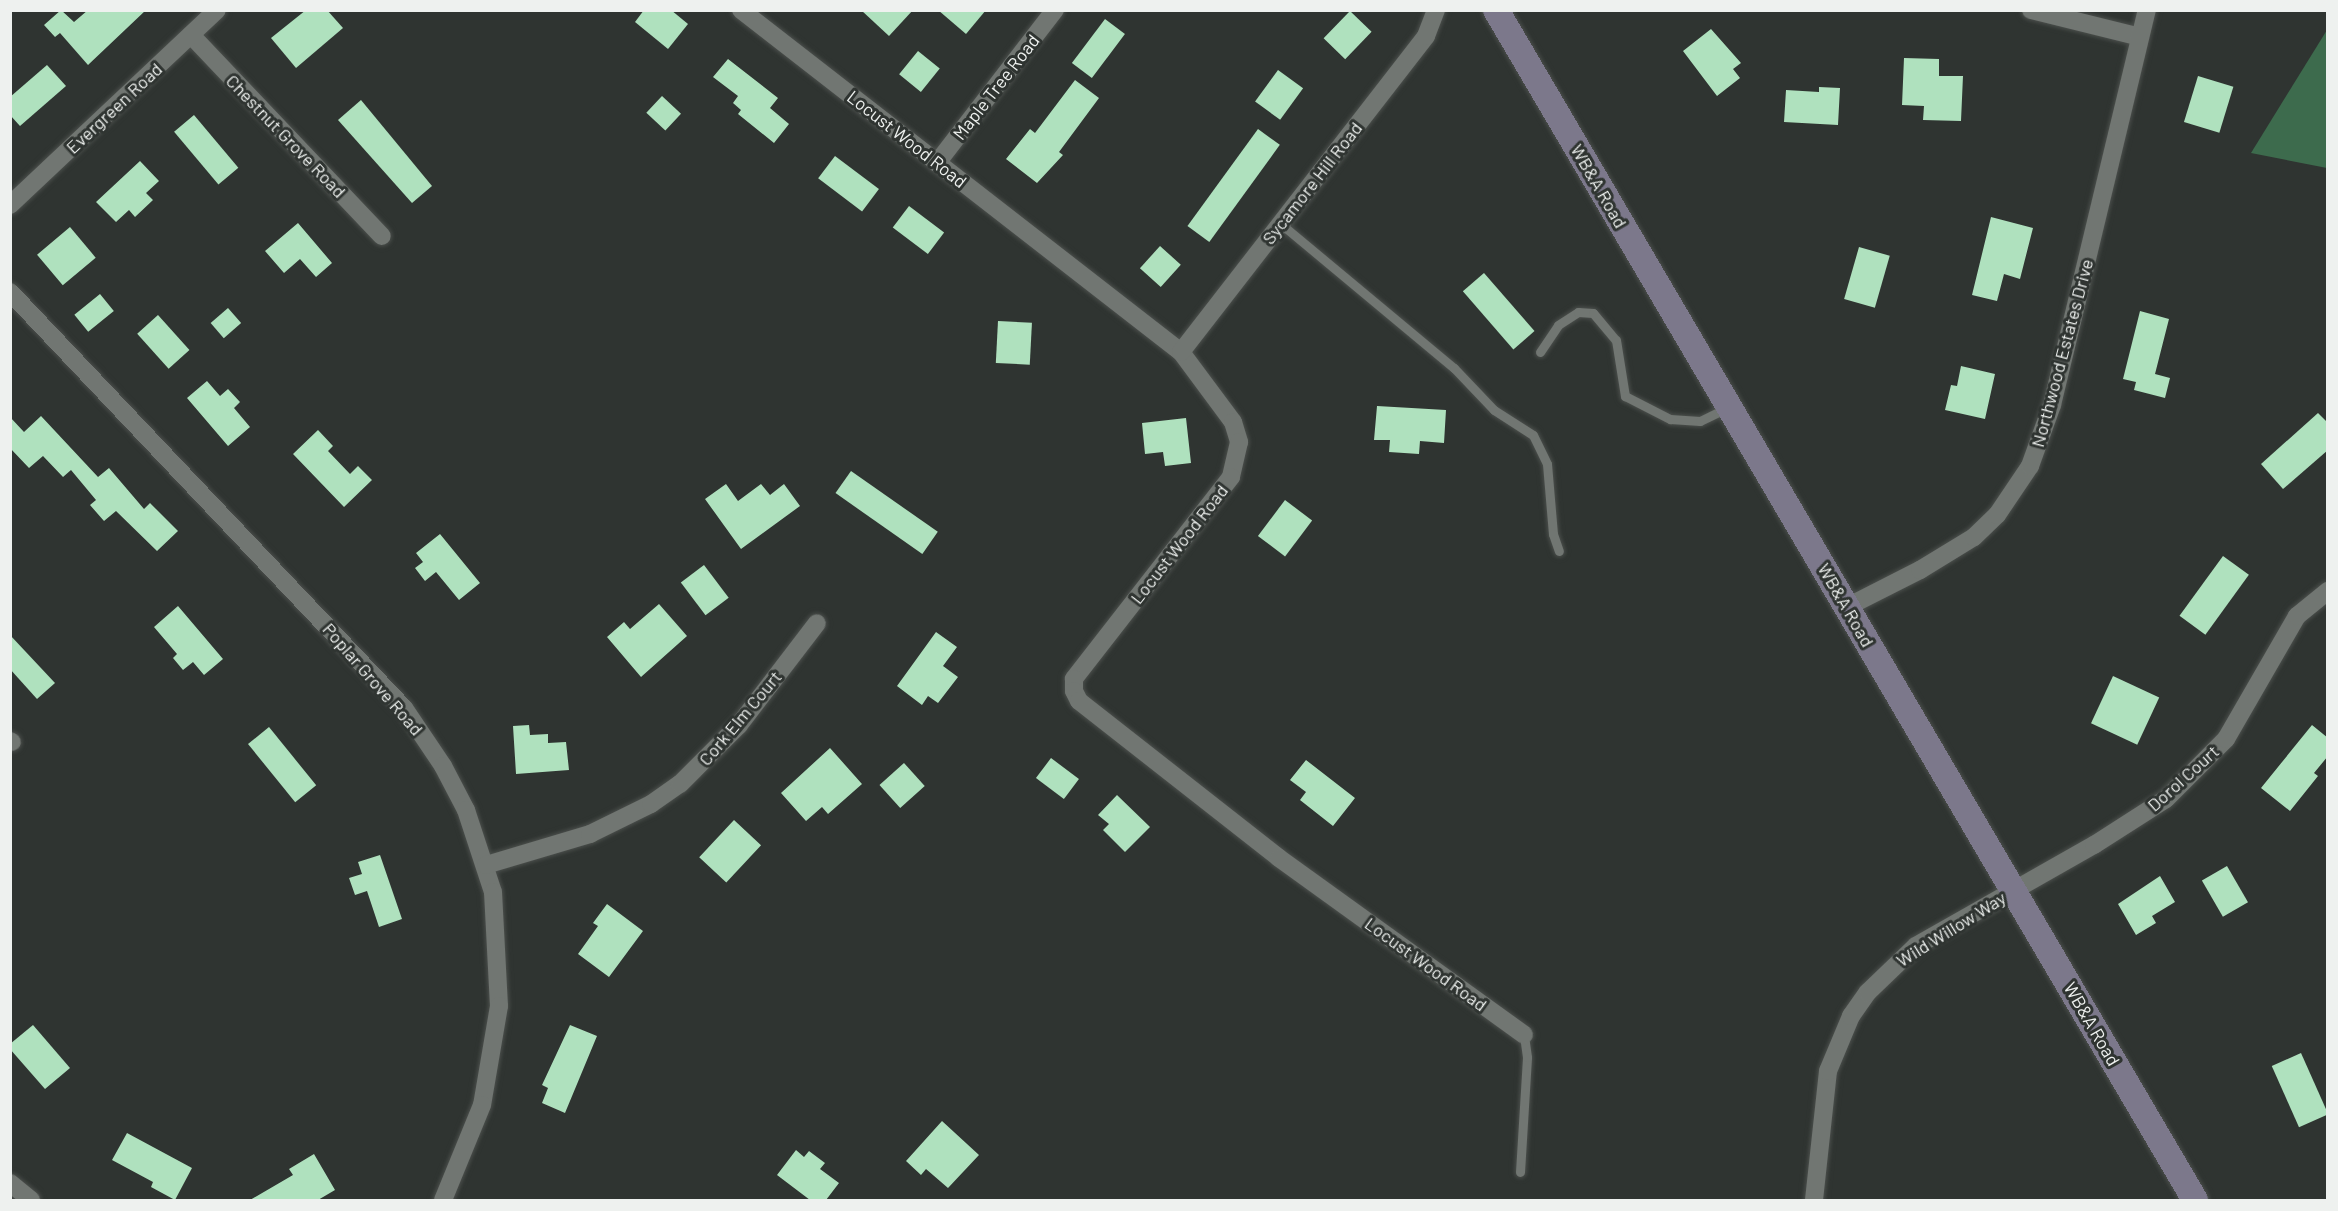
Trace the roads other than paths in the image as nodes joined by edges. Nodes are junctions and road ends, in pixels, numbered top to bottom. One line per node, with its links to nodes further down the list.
1 (217, 10): 8 (street, Evergreen Road)
2 (741, 10): 10 (street, Locust Wood Road)
3 (1055, 10): 10 (street, Maple Tree Road)
4 (1436, 10): 12 (street, Sycamore Hill Road)
5 (1496, 10): 17 (street, WB&A Road)
6 (2031, 10): 9 (street)
7 (2147, 10): 9 (street, Northwood Estates Drive)
8 (191, 35): 11 (street, Evergreen Road); 13 (street, Chestnut Grove Road)
9 (2140, 37): 20 (street, Northwood Estates Drive)
10 (937, 163): 15 (street, Locust Wood Road)
11 (10, 205)
12 (1281, 224): 15 (street, Sycamore Hill Road); 18 (lane)
13 (382, 236)
14 (10, 292): 22 (street, Poplar Grove Road)
15 (1181, 352): 24 (street, Locust Wood Road)
16 (1540, 352): 17 (lane)
17 (1729, 407): 20 (street, WB&A Road)
18 (1560, 551)
19 (2328, 591): 23 (street, Dorol Court)
20 (1847, 607): 23 (street, WB&A Road)
21 (817, 623): 22 (street, Cork Elm Court)
22 (486, 865): 28 (street, Poplar Grove Road)
23 (2013, 890): 29 (street, Wild Willow Way); 30 (street, WB&A Road)
24 (1524, 1035): 25 (lane)
25 (1520, 1172)
26 (10, 1183): 27 (street)
27 (31, 1200)
28 (443, 1200)
29 (1814, 1200)
30 (2195, 1200)

